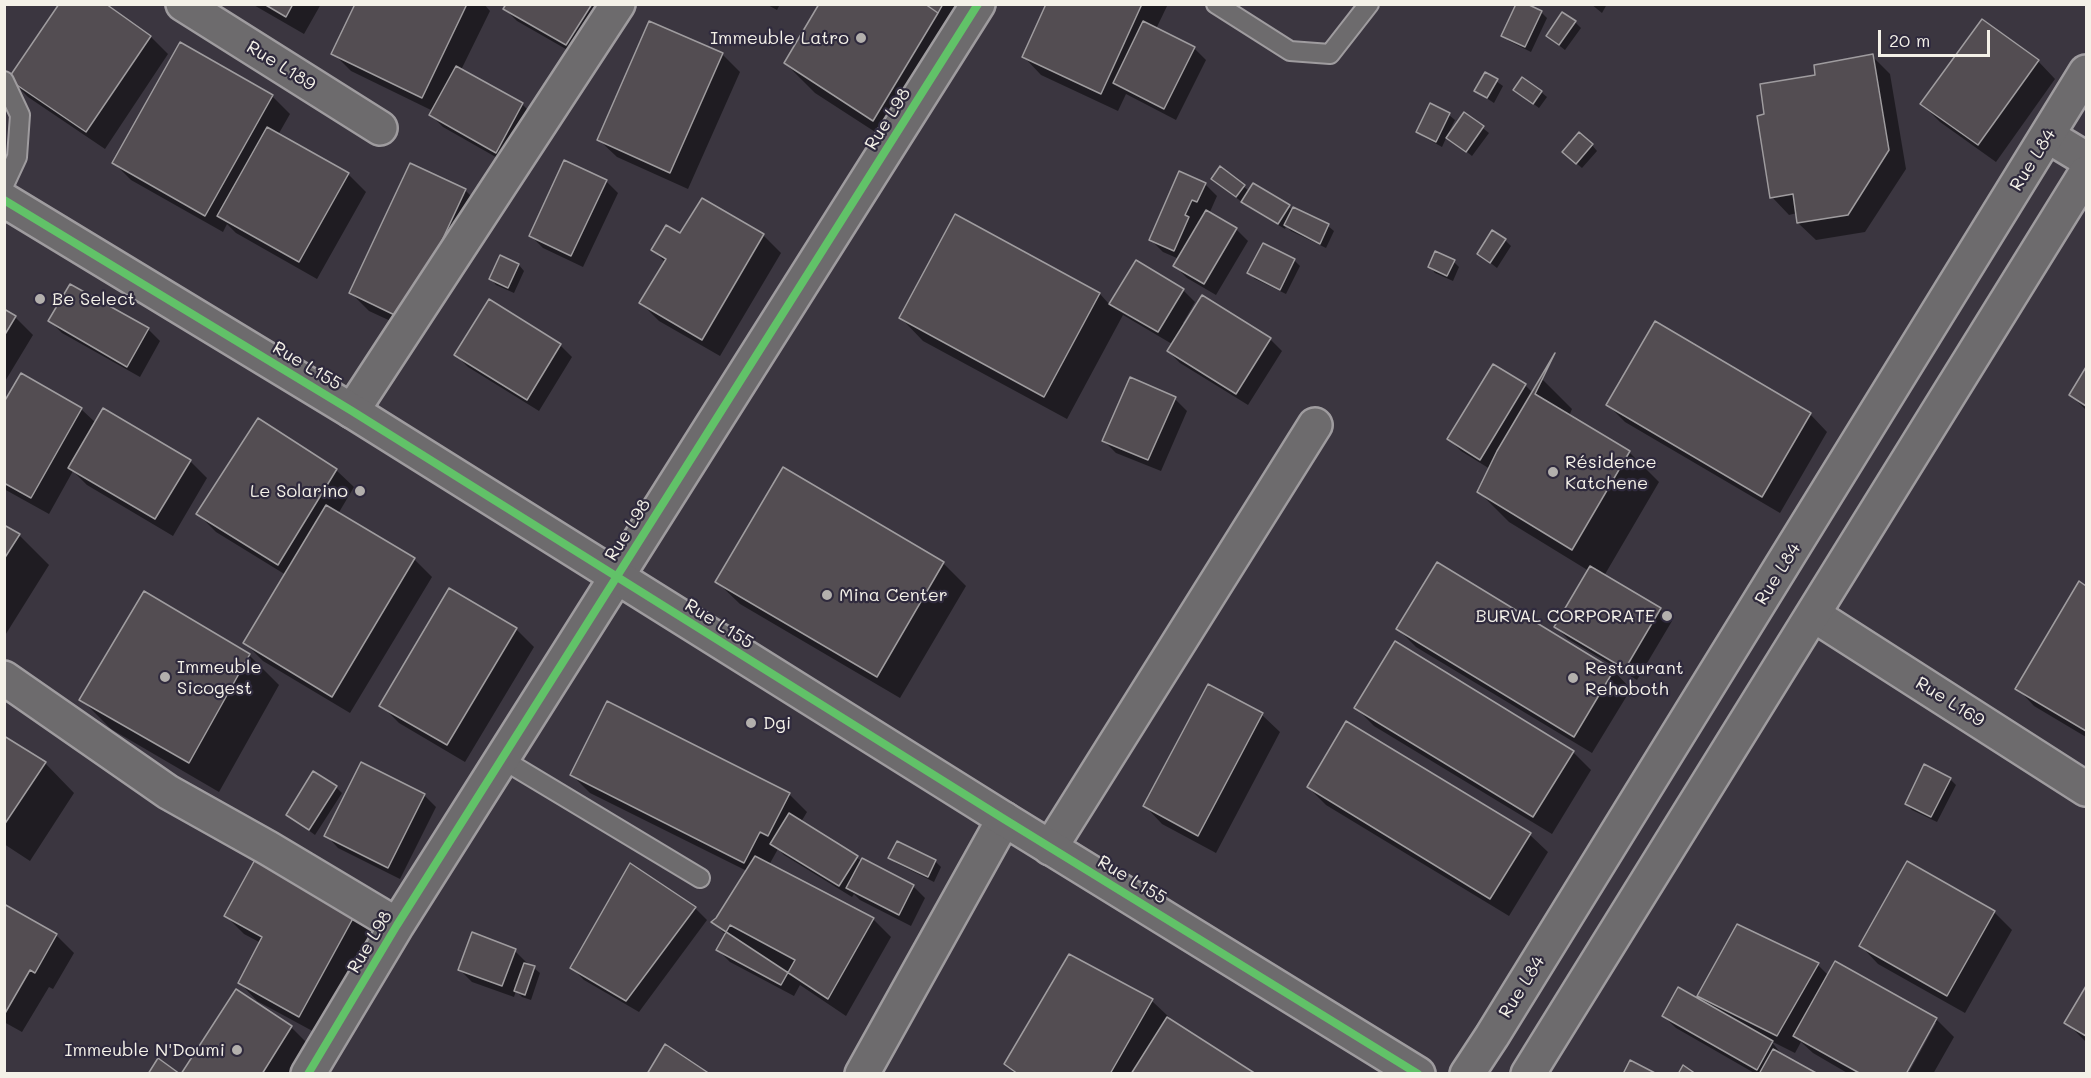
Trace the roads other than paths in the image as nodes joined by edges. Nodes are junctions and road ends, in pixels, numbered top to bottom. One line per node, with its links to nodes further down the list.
1 (183, 4): 8 (street, Rue L189)
2 (618, 4): 14 (street)
3 (978, 4): 16 (street, Rue L98)
4 (1216, 4): 5 (lane)
5 (1369, 4)
6 (2086, 72): 9 (street, Rue L84)
7 (4, 81): 12 (lane)
8 (380, 128)
9 (2048, 136): 10 (street); 28 (street, Rue L84)
10 (2086, 159)
11 (2086, 173): 17 (street)
12 (4, 185)
13 (4, 200): 14 (street, Rue L155)
14 (352, 411): 16 (street, Rue L155)
15 (1314, 425): 22 (street)
16 (616, 577): 19 (street, Rue L98); 21 (street, Rue L155)
17 (1814, 615): 20 (street, Rue L169); 29 (street)
18 (4, 678): 24 (street)
19 (502, 759): 23 (lane); 24 (street, Rue L98)
20 (2086, 789)
21 (1004, 819): 22 (street, Rue L155); 26 (street)
22 (1050, 848): 27 (street, Rue L155)
23 (700, 878)
24 (397, 926): 25 (street, Rue L98)
25 (308, 1074)
26 (862, 1074)
27 (1418, 1074)
28 (1467, 1074)
29 (1528, 1074)

